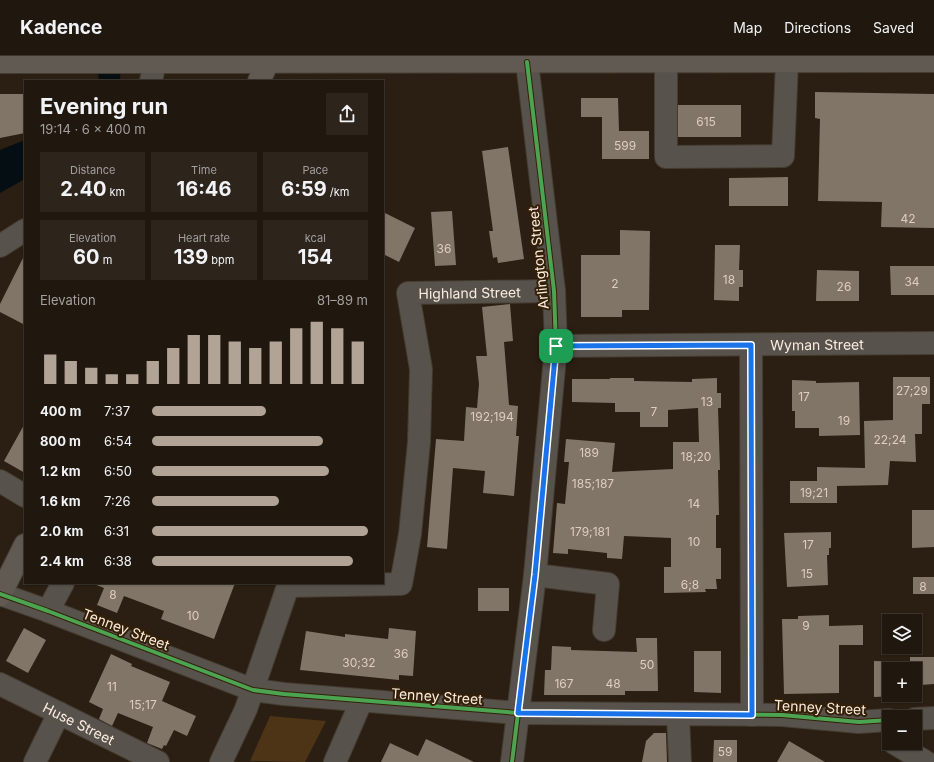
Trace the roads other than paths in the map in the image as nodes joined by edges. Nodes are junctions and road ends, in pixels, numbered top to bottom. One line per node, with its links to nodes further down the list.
1 (209, 59): 6 (main road); 10 (main road)
2 (493, 59): 6 (main road); 7 (main road)
3 (720, 59): 8 (main road); 9 (main road)
4 (934, 61): 9 (main road)
5 (0, 62): 10 (main road)
6 (268, 62): 11 (main road)
7 (527, 62): 8 (main road); 14 (street, Arlington Street)
8 (666, 62): 9 (street)
9 (787, 62)
10 (150, 68)
11 (259, 80)
12 (24, 231): 13 (street)
13 (0, 246)
14 (554, 291): 17 (street, Arlington Street); 23 (street, Highland Street)
15 (934, 343): 16 (street, Wyman Street)
16 (751, 345): 17 (street, Wyman Street); 33 (street)
17 (556, 346): 21 (street, Arlington Street)
18 (0, 482): 19 (street)
19 (24, 495)
20 (24, 547): 24 (main road)
21 (535, 575): 26 (street); 31 (street, Arlington Street)
22 (62, 584): 25 (street)
23 (289, 585): 28 (street)
24 (0, 595): 25 (street, Tenney Street)
25 (48, 611): 28 (street, Tenney Street)
26 (604, 630)
27 (0, 684): 30 (street, Huse Street)
28 (253, 690): 29 (street, Tenney Street); 42 (street)
29 (361, 702): 31 (street, Tenney Street); 43 (street)
30 (59, 713): 40 (street); 41 (street, Huse Street)
31 (518, 713): 32 (street, Tenney Street); 44 (street, Arlington Street)
32 (678, 715): 33 (street, Tenney Street); 45 (street)
33 (752, 715): 37 (street, Tenney Street)
34 (934, 718): 35 (street)
35 (922, 719)
36 (882, 720): 37 (street, Tenney Street)
37 (859, 722): 38 (street)
38 (882, 736)
39 (906, 750): 46 (street)
40 (35, 762)
41 (158, 762)
42 (221, 762)
43 (335, 762)
44 (512, 762)
45 (680, 762)
46 (926, 762)

